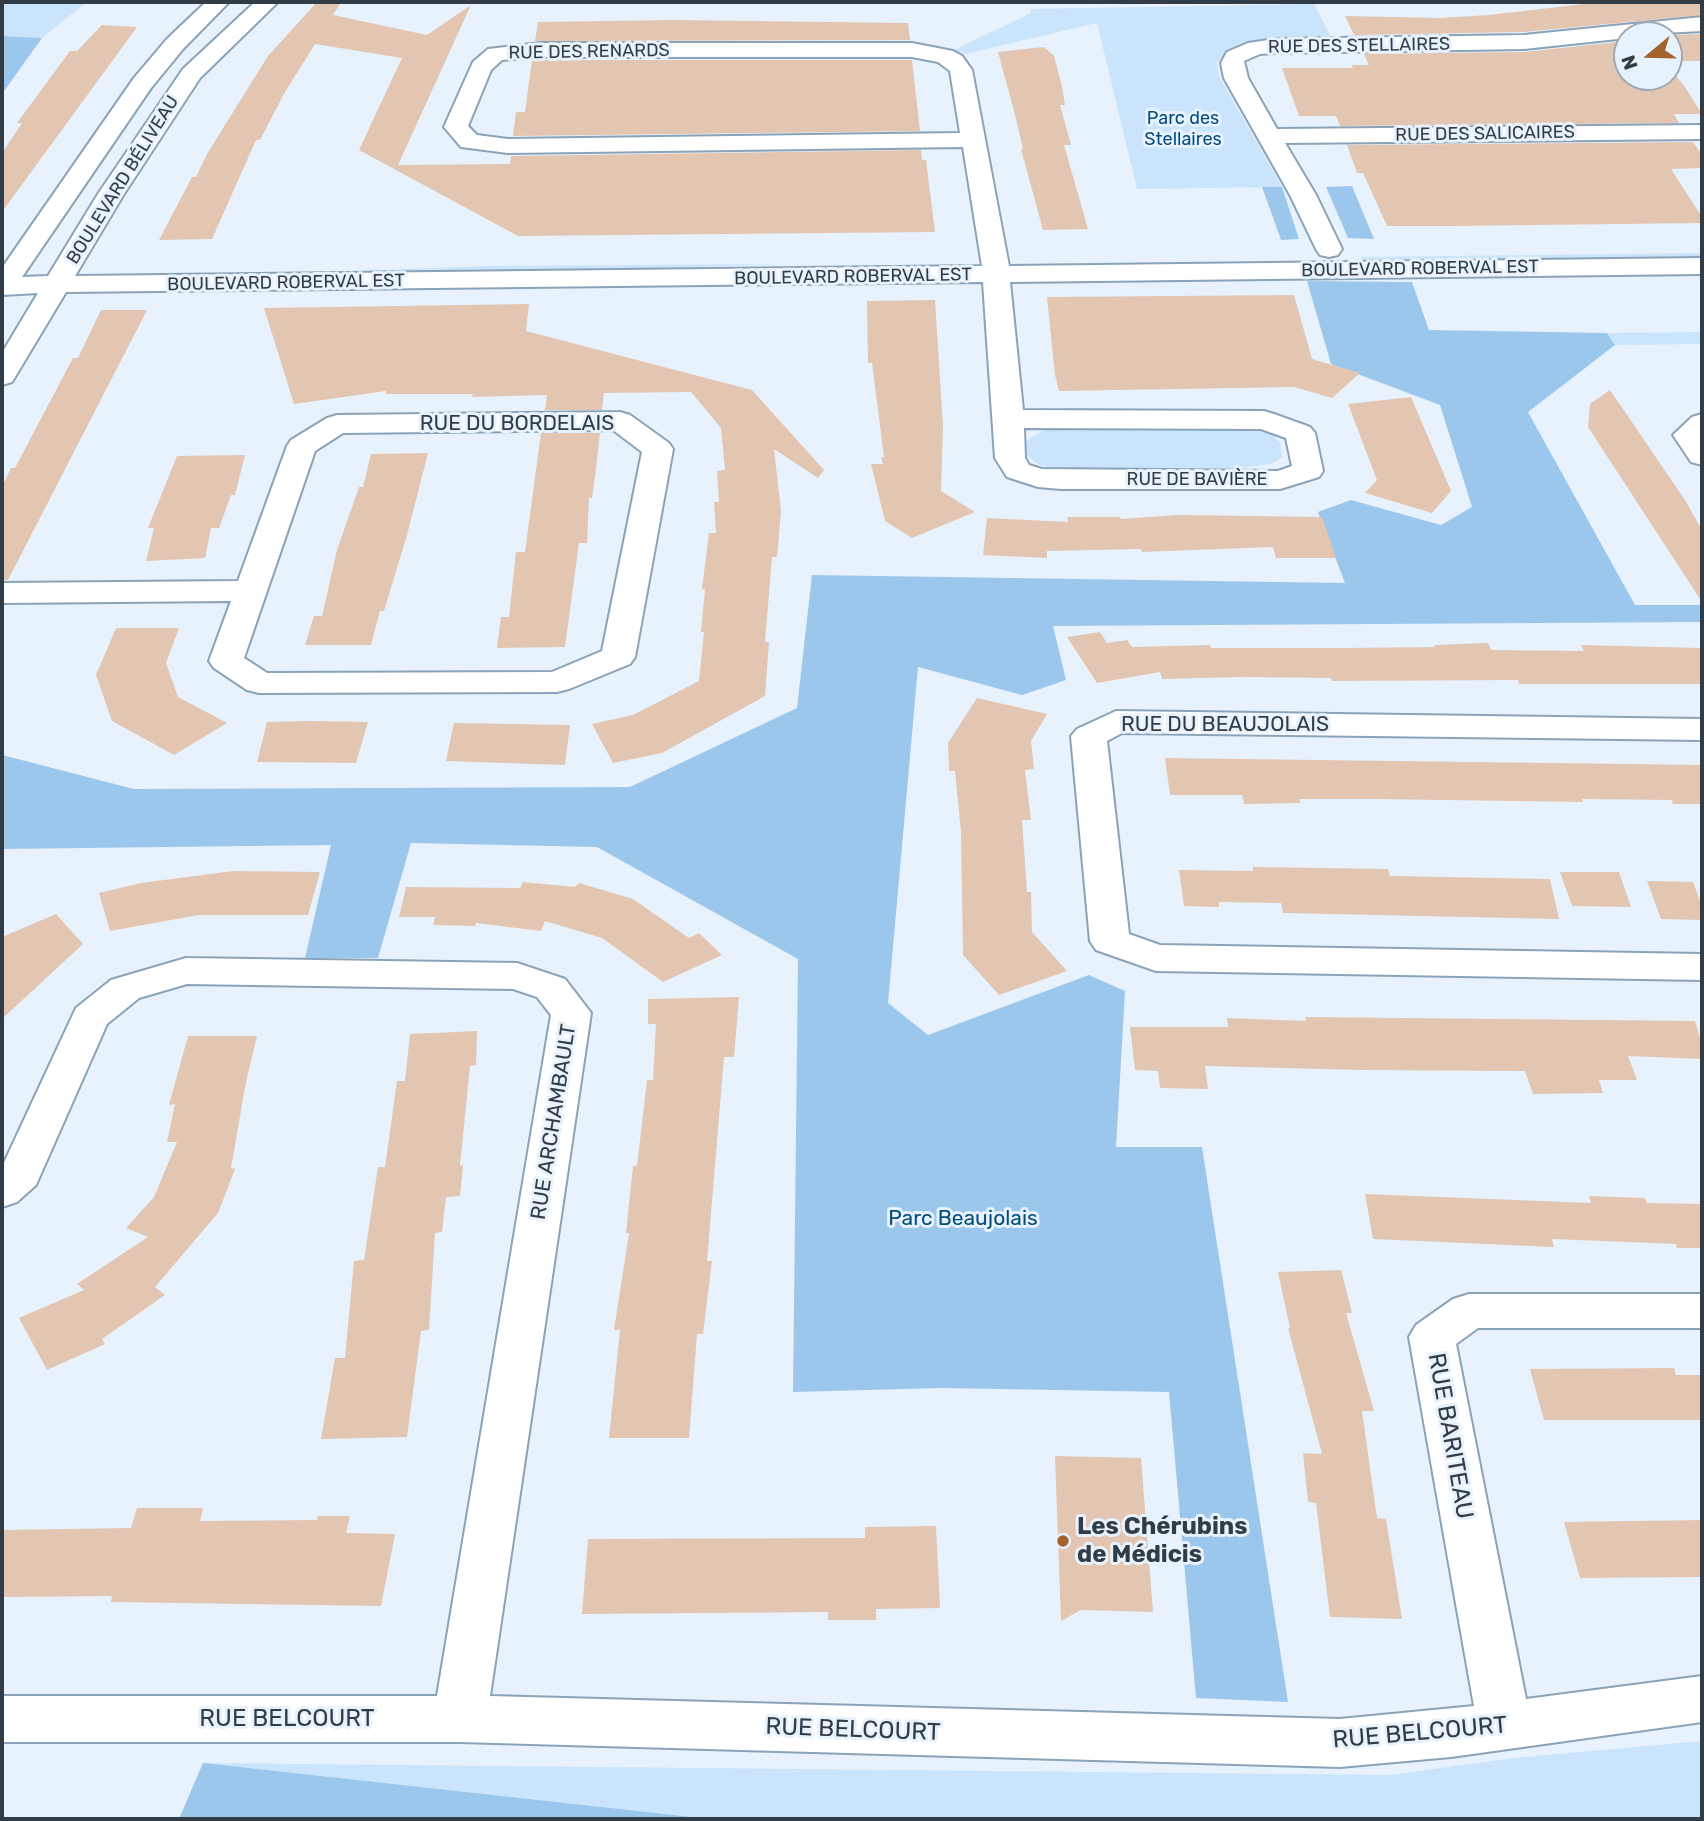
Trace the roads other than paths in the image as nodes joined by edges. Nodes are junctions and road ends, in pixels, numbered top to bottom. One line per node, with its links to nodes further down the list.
1 (218, 2): 12 (street, BOULEVARD BÉLIVEAU)
2 (267, 2): 11 (street, BOULEVARD BÉLIVEAU)
3 (1702, 24): 5 (street, RUE DES STELLAIRES)
4 (1702, 132): 5 (street, RUE DES SALICAIRES)
5 (1269, 136): 8 (street, RUE DES STELLAIRES)
6 (973, 141): 6 (street, RUE DES RENARDS); 9 (street, RUE DES RENARDS)
7 (1702, 245): 8 (street, BOULEVARD ROBERVAL EST)
8 (1329, 249): 9 (street, BOULEVARD ROBERVAL EST)
9 (995, 264): 10 (street, BOULEVARD ROBERVAL EST); 11 (street, BOULEVARD ROBERVAL EST); 14 (street, RUE DE BAVIÈRE)
10 (1702, 266)
11 (64, 274): 12 (street, BOULEVARD ROBERVAL EST); 13 (street, BOULEVARD BÉLIVEAU)
12 (7, 279)
13 (2, 376)
14 (1009, 419): 14 (street, RUE DE BAVIÈRE)
15 (1702, 423): 16 (street)
16 (1702, 456)
17 (250, 591): 17 (street, RUE DU BORDELAIS); 18 (street)
18 (2, 593)
19 (1702, 729): 20 (street, RUE DU BEAUJOLAIS)
20 (1702, 967)
21 (2, 1191): 25 (street, RUE ARCHAMBAULT)
22 (1702, 1311): 26 (street, RUE BARITEAU)
23 (1702, 1699): 26 (street, RUE BELCOURT)
24 (2, 1719): 25 (street, RUE BELCOURT)
25 (460, 1719): 26 (street, RUE BELCOURT)
26 (1504, 1726)

